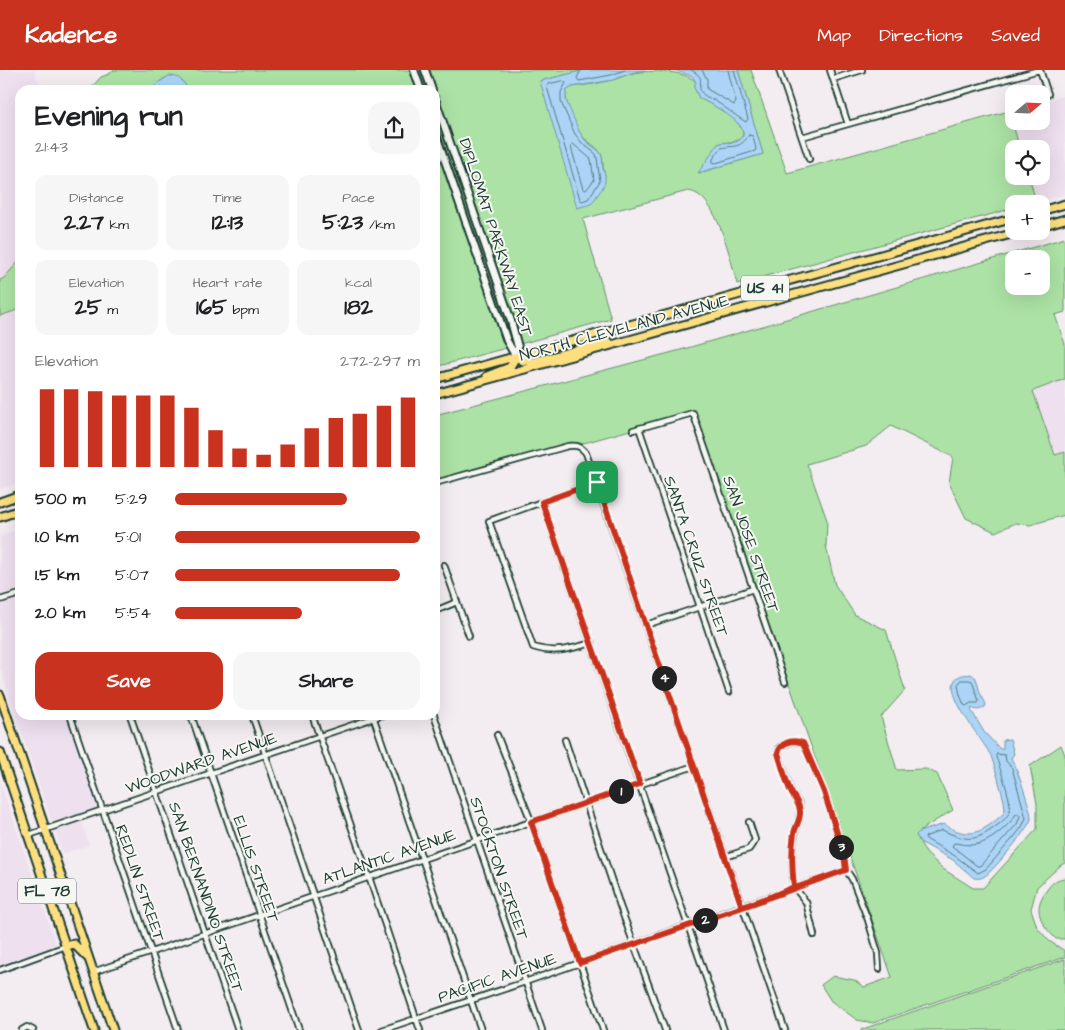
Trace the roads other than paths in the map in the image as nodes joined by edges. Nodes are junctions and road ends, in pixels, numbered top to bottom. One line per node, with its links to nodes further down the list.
1 (414, 70): 8 (main road)
2 (425, 70): 9 (main road)
3 (779, 70): 13 (street)
4 (830, 70): 7 (street)
5 (862, 70): 7 (street)
6 (1039, 70): 10 (street); 12 (street)
7 (833, 78): 12 (street)
8 (419, 85)
9 (430, 85)
10 (1045, 85)
11 (440, 113): 23 (main road, DIPLOMAT PARKWAY EAST)
12 (848, 124): 13 (street)
13 (802, 137): 15 (street)
14 (440, 147): 23 (main road, DIPLOMAT PARKWAY EAST)
15 (810, 160)
16 (1065, 204): 17 (main road)
17 (1050, 208)
18 (1065, 219): 20 (main road)
19 (1005, 221): 23 (main road, NORTH CLEVELAND AVENUE / US 41)
20 (1050, 223)
21 (1005, 236): 22 (main road, NORTH CLEVELAND AVENUE / US 41)
22 (650, 335): 23 (main road); 25 (main road, NORTH CLEVELAND AVENUE / US 41)
23 (516, 357): 24 (main road, NORTH CLEVELAND AVENUE / US 41); 25 (main road)
24 (440, 378)
25 (460, 388): 26 (main road, NORTH CLEVELAND AVENUE / US 41)
26 (440, 393)
27 (639, 428): 28 (street); 37 (street, SAN JOSE STREET); 41 (street, SANTA CRUZ STREET)
28 (633, 430)
29 (440, 482): 30 (street)
30 (597, 482): 33 (street); 43 (street)
31 (15, 497): 32 (main road)
32 (0, 502)
33 (542, 502): 45 (street); 45 (street)
34 (15, 512): 35 (main road)
35 (0, 517)
36 (444, 566): 40 (street)
37 (753, 589): 41 (street); 46 (street, SAN JOSE STREET)
38 (15, 596): 39 (street)
39 (0, 600)
40 (457, 602): 42 (street); 44 (street)
41 (700, 606): 43 (street); 47 (street, SANTA CRUZ STREET)
42 (440, 609)
43 (646, 625): 62 (street)
44 (469, 636)
45 (592, 643): 64 (street)
46 (785, 682)
47 (729, 692)
48 (0, 695): 70 (main road, FL 78)
49 (72, 720): 67 (street, REDLIN STREET)
50 (132, 720): 65 (street, SAN BERNANDINO STREET)
51 (193, 720): 63 (street, ELLIS STREET)
52 (254, 720): 61 (street)
53 (314, 720): 58 (street)
54 (363, 720): 58 (street, WOODWARD AVENUE)
55 (375, 720): 74 (street)
56 (436, 720): 72 (street, STOCKTON STREET)
57 (497, 735): 68 (street)
58 (319, 736): 61 (street, WOODWARD AVENUE); 76 (street)
59 (565, 740): 66 (street)
60 (0, 752): 71 (main road, FL 78)
61 (265, 755): 63 (street, WOODWARD AVENUE); 78 (street)
62 (694, 766): 64 (street, ATLANTIC AVENUE); 73 (street)
63 (211, 773): 65 (street, WOODWARD AVENUE); 80 (street, ELLIS STREET)
64 (640, 784): 66 (street, ATLANTIC AVENUE); 81 (street)
65 (157, 792): 67 (street, WOODWARD AVENUE); 82 (street, SAN BERNANDINO STREET)
66 (586, 803): 68 (street, ATLANTIC AVENUE); 84 (street)
67 (102, 810): 70 (street, WOODWARD AVENUE); 86 (street, REDLIN STREET)
68 (531, 822): 72 (street, ATLANTIC AVENUE); 88 (street)
69 (750, 822): 73 (street)
70 (45, 829): 71 (street, WOODWARD AVENUE); 87 (main road, FL 78)
71 (29, 835): 85 (main road, FL 78)
72 (476, 840): 74 (street, ATLANTIC AVENUE); 92 (street, STOCKTON STREET)
73 (725, 857): 79 (street)
74 (422, 858): 76 (street, ATLANTIC AVENUE); 93 (street)
75 (846, 870): 77 (street, PACIFIC AVENUE); 77 (street); 89 (street)
76 (369, 877): 78 (street, ATLANTIC AVENUE); 94 (street)
77 (794, 887): 79 (street, PACIFIC AVENUE); 83 (street)
78 (313, 896): 80 (street, ATLANTIC AVENUE); 102 (street)
79 (742, 907): 81 (street, PACIFIC AVENUE); 110 (street)
80 (258, 914): 82 (street, ATLANTIC AVENUE); 101 (street, ELLIS STREET)
81 (688, 926): 84 (street, PACIFIC AVENUE); 109 (street)
82 (205, 933): 86 (street, ATLANTIC AVENUE); 100 (street, SAN BERNANDINO STREET)
83 (814, 935)
84 (634, 945): 88 (street, PACIFIC AVENUE); 108 (street)
85 (66, 946): 87 (main road); 90 (street); 97 (main road, FL 78)
86 (151, 951): 91 (street, ATLANTIC AVENUE); 99 (street, REDLIN STREET)
87 (90, 961): 91 (main road, FL 78)
88 (580, 963): 92 (street, PACIFIC AVENUE); 107 (street)
89 (879, 969)
90 (0, 970)
91 (93, 972): 98 (main road, FL 78)
92 (525, 982): 93 (street, PACIFIC AVENUE); 106 (street, STOCKTON STREET)
93 (471, 1000): 94 (street, PACIFIC AVENUE); 105 (street)
94 (416, 1019): 103 (street, PACIFIC AVENUE); 104 (street)
95 (22, 1030): 96 (street)
96 (33, 1030)
97 (94, 1030)
98 (114, 1030)
99 (178, 1030)
100 (238, 1030)
101 (299, 1030)
102 (359, 1030)
103 (382, 1030)
104 (420, 1030)
105 (481, 1030)
106 (542, 1030)
107 (603, 1030)
108 (664, 1030)
109 (724, 1030)
110 (785, 1030)

